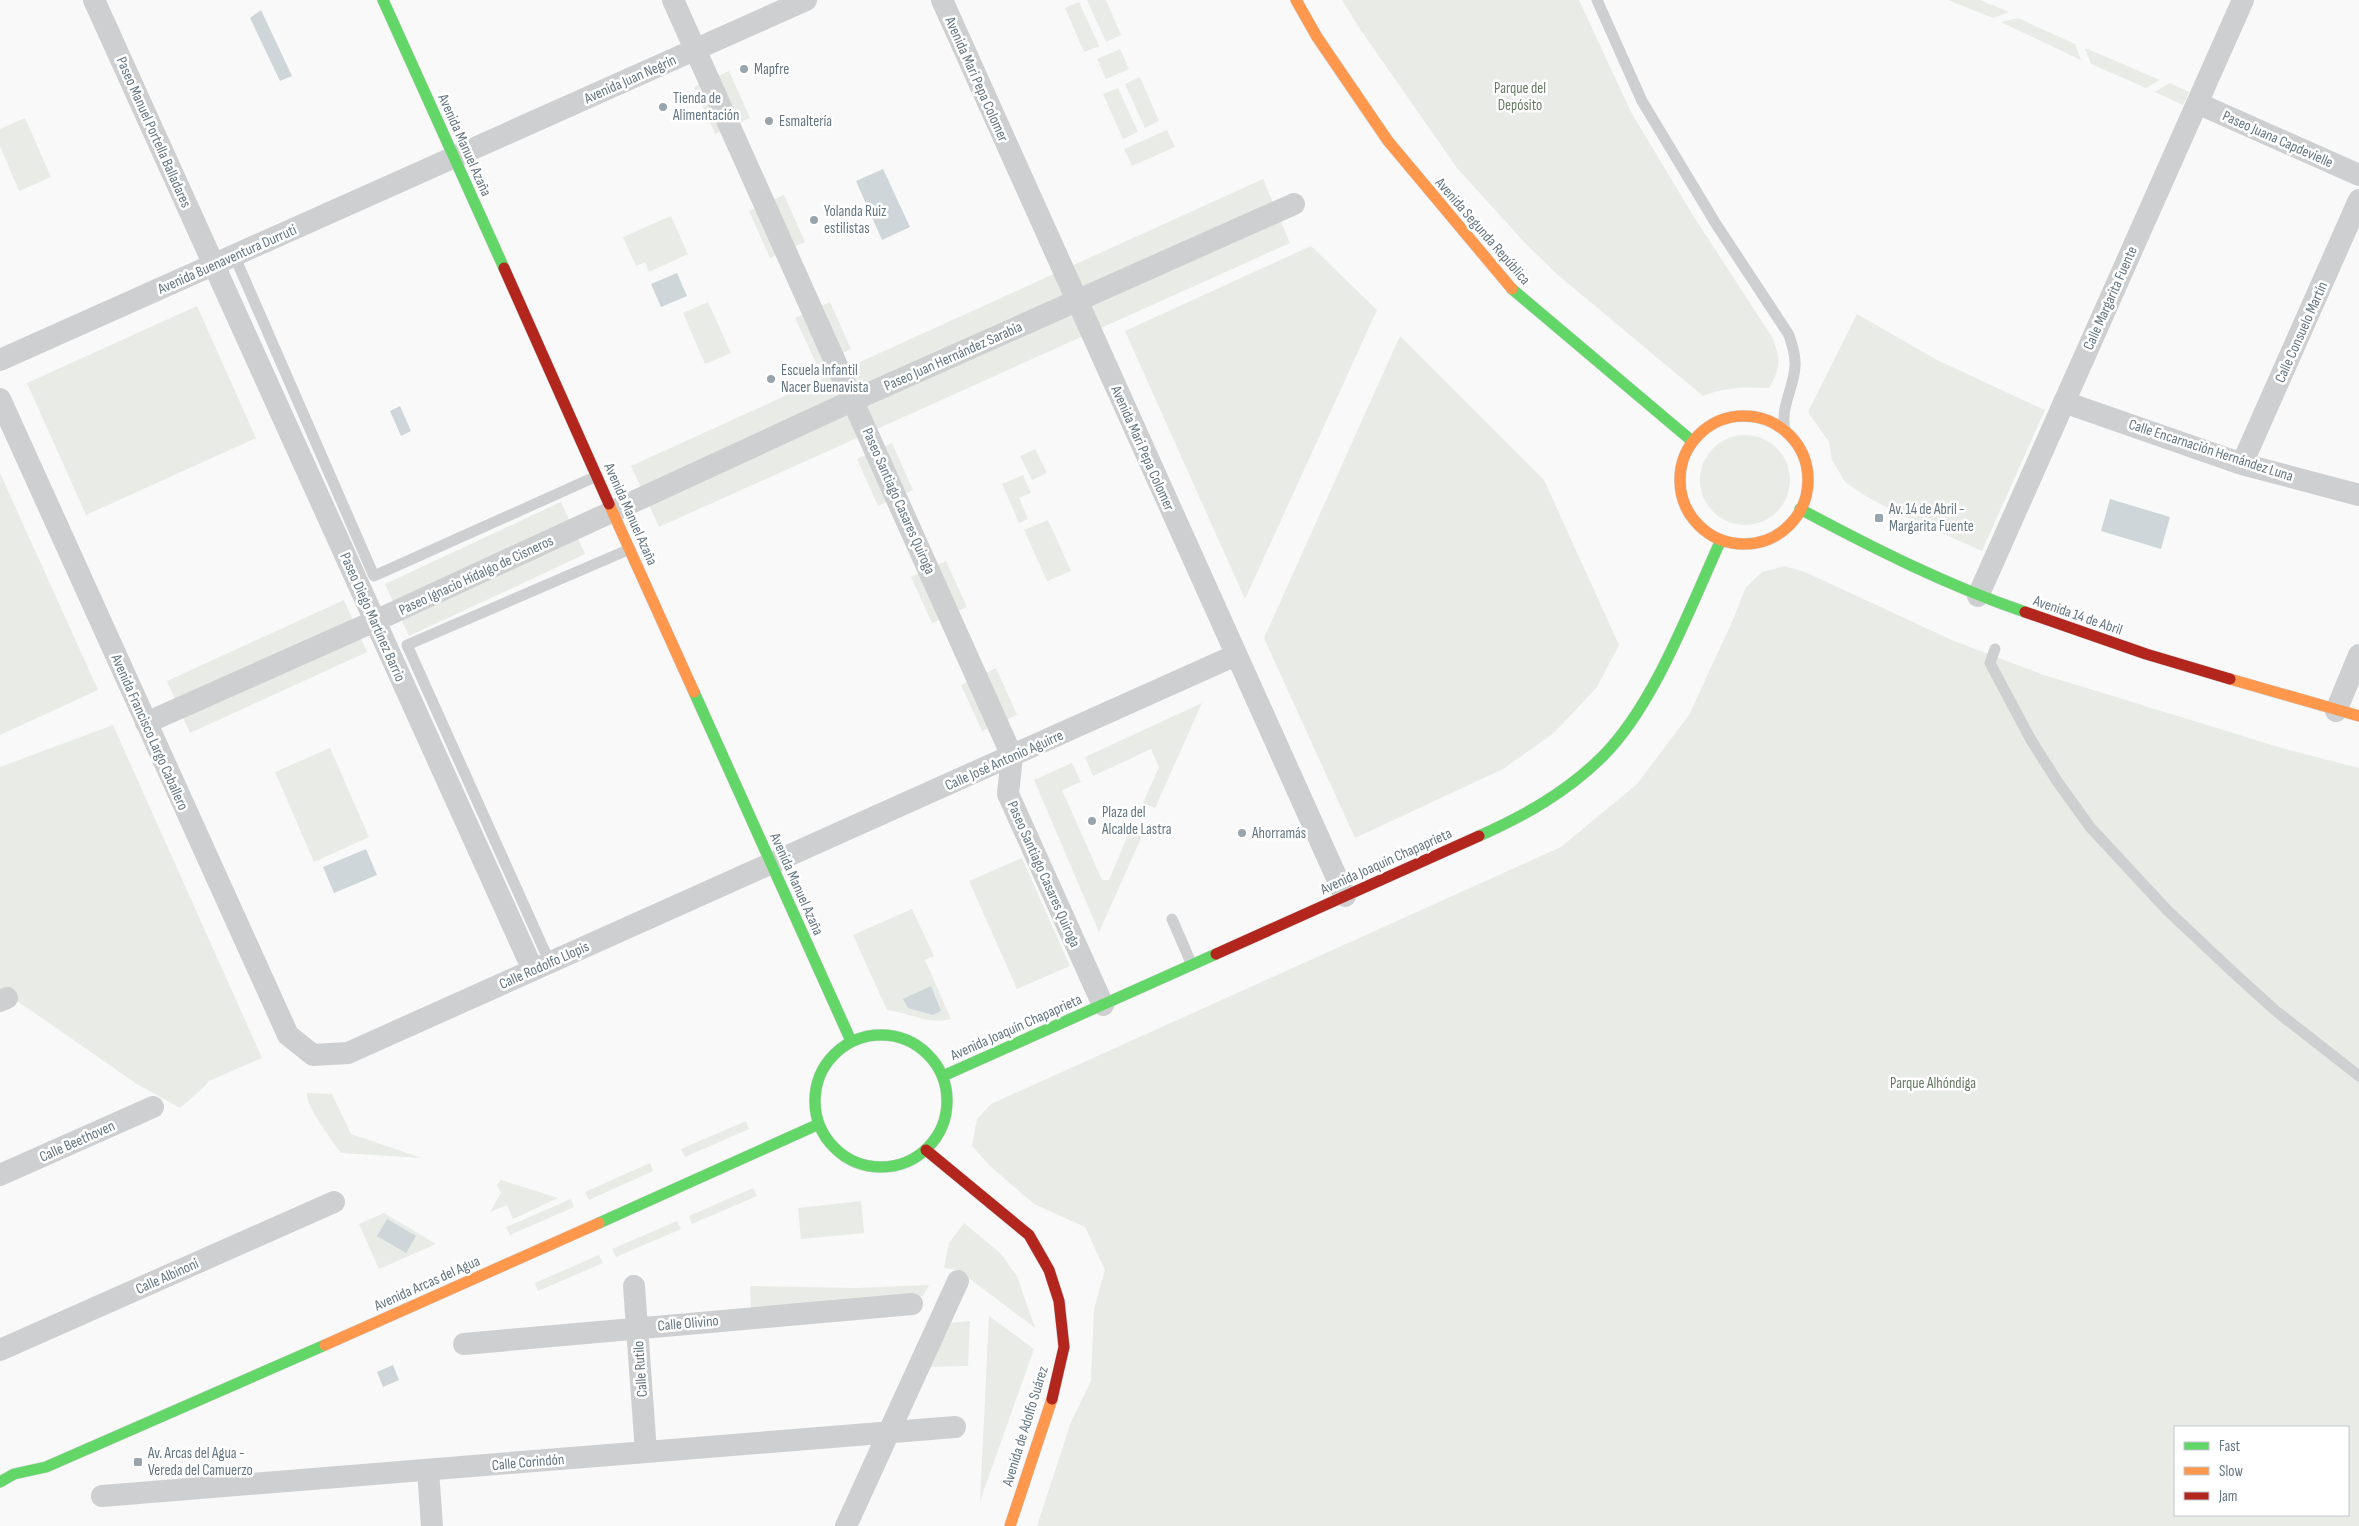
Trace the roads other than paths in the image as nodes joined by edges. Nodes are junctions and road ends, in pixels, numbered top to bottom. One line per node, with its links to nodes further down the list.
1 (94, 0): 16 (street, Paseo Manuel Portella Balladares)
2 (384, 0): 11 (street, Avenida Manuel Azaña)
3 (673, 0): 9 (street, Paseo Santiago Casares Quiroga)
4 (806, 0): 9 (street, Avenida Juan Negrín)
5 (942, 0): 17 (street, Avenida Mari Pepa Colomer)
6 (1296, 0): 23 (street, Avenida Segunda República)
7 (1597, 0): 22 (lane)
8 (2243, 0): 10 (street, Calle Margarita Fuente)
9 (695, 49): 11 (street, Avenida Juan Negrín); 20 (street, Paseo Santiago Casares Quiroga)
10 (2197, 103): 12 (street, Paseo Juana Capdevielle); 21 (street, Calle Margarita Fuente)
11 (454, 157): 15 (street, Avenida Buenaventura Durruti); 25 (street, Avenida Manuel Azaña)
12 (2359, 175)
13 (2359, 200): 24 (street, Calle Consuelo Martín)
14 (1294, 204): 17 (street, Paseo Juan Hernández Sarabia)
15 (234, 256): 16 (street, Avenida Buenaventura Durruti); 25 (lane)
16 (214, 264): 18 (street, Avenida Buenaventura Durruti); 32 (street, Paseo Diego Martínez Barrio)
17 (1078, 302): 20 (street, Paseo Juan Hernández Sarabia); 34 (street, Avenida Mari Pepa Colomer)
18 (0, 360)
19 (0, 399): 38 (street, Avenida Francisco Largo Caballero)
20 (854, 400): 28 (street, Paseo Juan Hernández Sarabia); 39 (street, Paseo Santiago Casares Quiroga)
21 (2064, 402): 24 (street, Calle Encarnación Hernández Luna); 31 (street, Calle Margarita Fuente)
22 (1785, 430): 23 (street); 27 (street)
23 (1692, 442): 29 (street)
24 (2242, 464): 26 (street, Calle Encarnación Hernández Luna)
25 (597, 476): 28 (street, Avenida Manuel Azaña)
26 (2359, 495)
27 (1800, 510): 29 (street); 31 (street, Avenida 14 de Abril)
28 (613, 511): 30 (street, Avenida Manuel Azaña); 32 (street, Paseo Ignacio Hidalgo de Cisneros)
29 (1721, 540): 41 (street, Avenida Joaquín Chapaprieta)
30 (630, 548): 40 (street, Avenida Manuel Azaña); 44 (lane)
31 (1978, 596): 36 (street, Avenida 14 de Abril)
32 (375, 621): 38 (street, Paseo Ignacio Hidalgo de Cisneros); 44 (street, Paseo Diego Martínez Barrio)
33 (1995, 649): 49 (lane)
34 (1236, 655): 39 (street, Calle José Antonio Aguirre); 41 (street, Avenida Mari Pepa Colomer)
35 (2359, 655): 36 (street)
36 (2336, 711): 37 (street, Avenida 14 de Abril)
37 (2359, 716)
38 (146, 722): 47 (street, Avenida Francisco Largo Caballero)
39 (1012, 756): 40 (street, Calle José Antonio Aguirre); 45 (street, Paseo Santiago Casares Quiroga)
40 (772, 865): 44 (street, Calle Rodolfo Llopis); 46 (street, Avenida Manuel Azaña)
41 (1345, 896): 43 (street, Avenida Joaquín Chapaprieta)
42 (1172, 920): 43 (lane)
43 (1192, 965): 45 (street, Avenida Joaquín Chapaprieta)
44 (541, 966): 47 (street, Calle Rodolfo Llopis)
45 (1103, 1005): 48 (street, Avenida Joaquín Chapaprieta)
46 (851, 1041): 48 (street); 51 (street)
47 (313, 1054)
48 (943, 1076): 52 (street)
49 (2359, 1076)
50 (153, 1107): 53 (street, Calle Beethoven)
51 (819, 1124): 52 (street); 64 (street, Avenida Arcas del Agua)
52 (926, 1150): 71 (street, Avenida de Adolfo Suárez)
53 (0, 1175)
54 (334, 1202): 60 (street, Calle Albinoni)
55 (958, 1281): 62 (street)
56 (634, 1286): 58 (street, Calle Rutilo)
57 (912, 1304): 58 (street, Calle Olivino)
58 (637, 1328): 59 (street, Calle Olivino); 63 (street, Calle Rutilo)
59 (464, 1344)
60 (0, 1350)
61 (955, 1427): 62 (street, Calle Corindón)
62 (889, 1432): 63 (street, Calle Corindón); 70 (street)
63 (646, 1452): 65 (street, Calle Corindón)
64 (46, 1467): 66 (street, Avenida Arcas del Agua); 67 (street, Avenida Arcas del Agua)
65 (428, 1470): 68 (street, Calle Corindón); 69 (street)
66 (0, 1482)
67 (29, 1483)
68 (102, 1496)
69 (432, 1526)
70 (846, 1526)
71 (1010, 1526)

